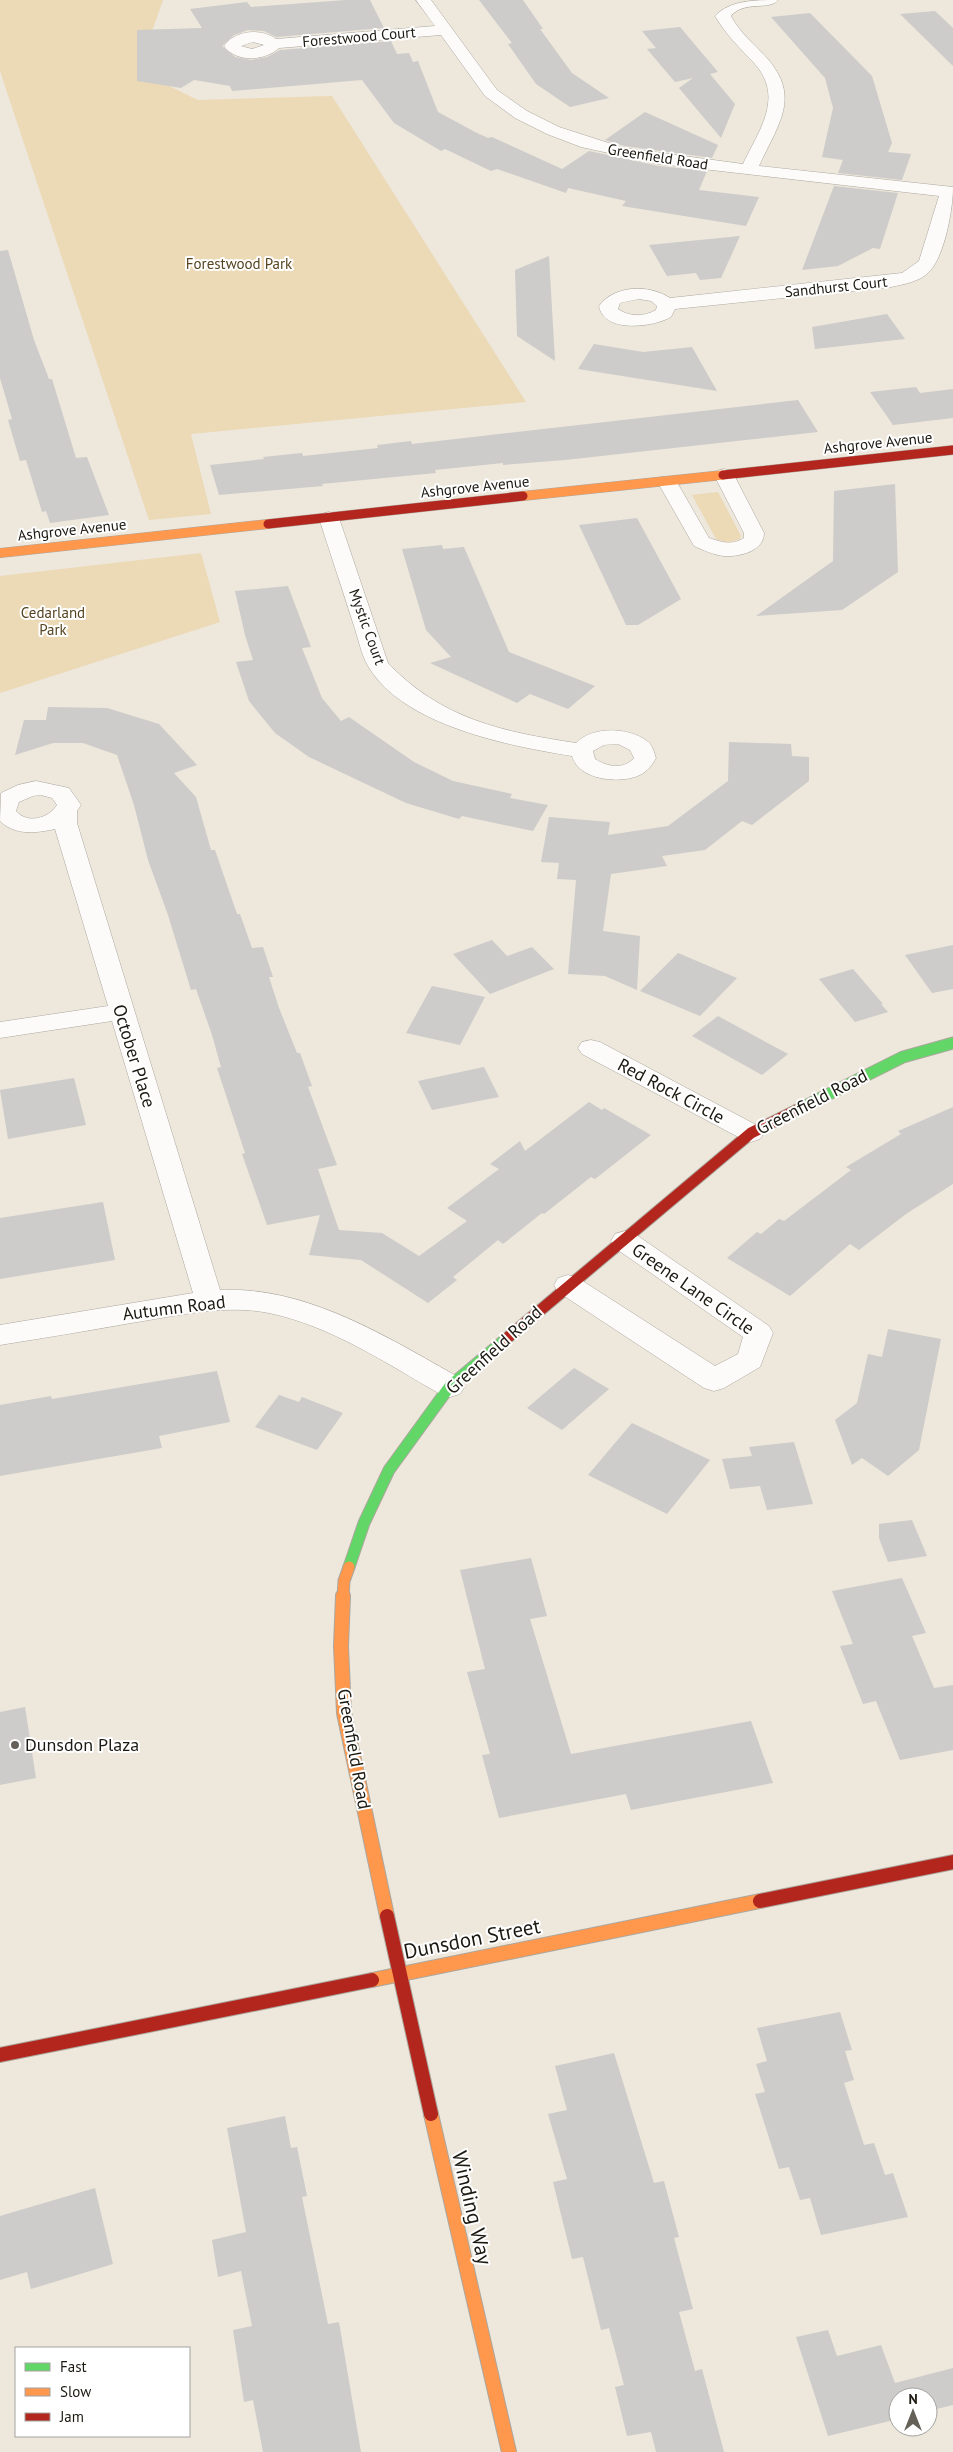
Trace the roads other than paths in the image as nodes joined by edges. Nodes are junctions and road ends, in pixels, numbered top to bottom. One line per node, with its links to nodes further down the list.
1 (423, 0): 3 (street, Greenfield Road)
2 (771, 0): 5 (street)
3 (445, 30): 4 (street, Forestwood Court); 5 (street, Greenfield Road)
4 (273, 44)
5 (749, 170): 6 (street, Greenfield Road)
6 (951, 192): 7 (street, Sandhurst Court)
7 (666, 304)
8 (953, 450): 9 (street, Ashgrove Avenue)
9 (724, 475): 10 (street, Ashgrove Avenue); 10 (street)
10 (667, 481): 11 (street, Ashgrove Avenue)
11 (329, 518): 12 (street, Ashgrove Avenue); 13 (street, Mystic Court)
12 (0, 553)
13 (582, 751)
14 (66, 812): 15 (street, October Place)
15 (120, 1012): 16 (street); 22 (street, October Place)
16 (0, 1030)
17 (953, 1044): 19 (street, Greenfield Road)
18 (591, 1048): 19 (street, Red Rock Circle)
19 (751, 1133): 20 (street, Greenfield Road)
20 (625, 1241): 21 (street, Greenfield Road); 21 (street, Greene Lane Circle)
21 (568, 1285): 24 (street, Greenfield Road)
22 (209, 1300): 23 (street, Autumn Road); 24 (street, Autumn Road)
23 (0, 1335)
24 (450, 1386): 26 (street, Greenfield Road)
25 (953, 1862): 26 (street, Dunsdon Street)
26 (399, 1973): 27 (street, Dunsdon Street); 28 (street, Winding Way)
27 (0, 2055)
28 (509, 2452)

